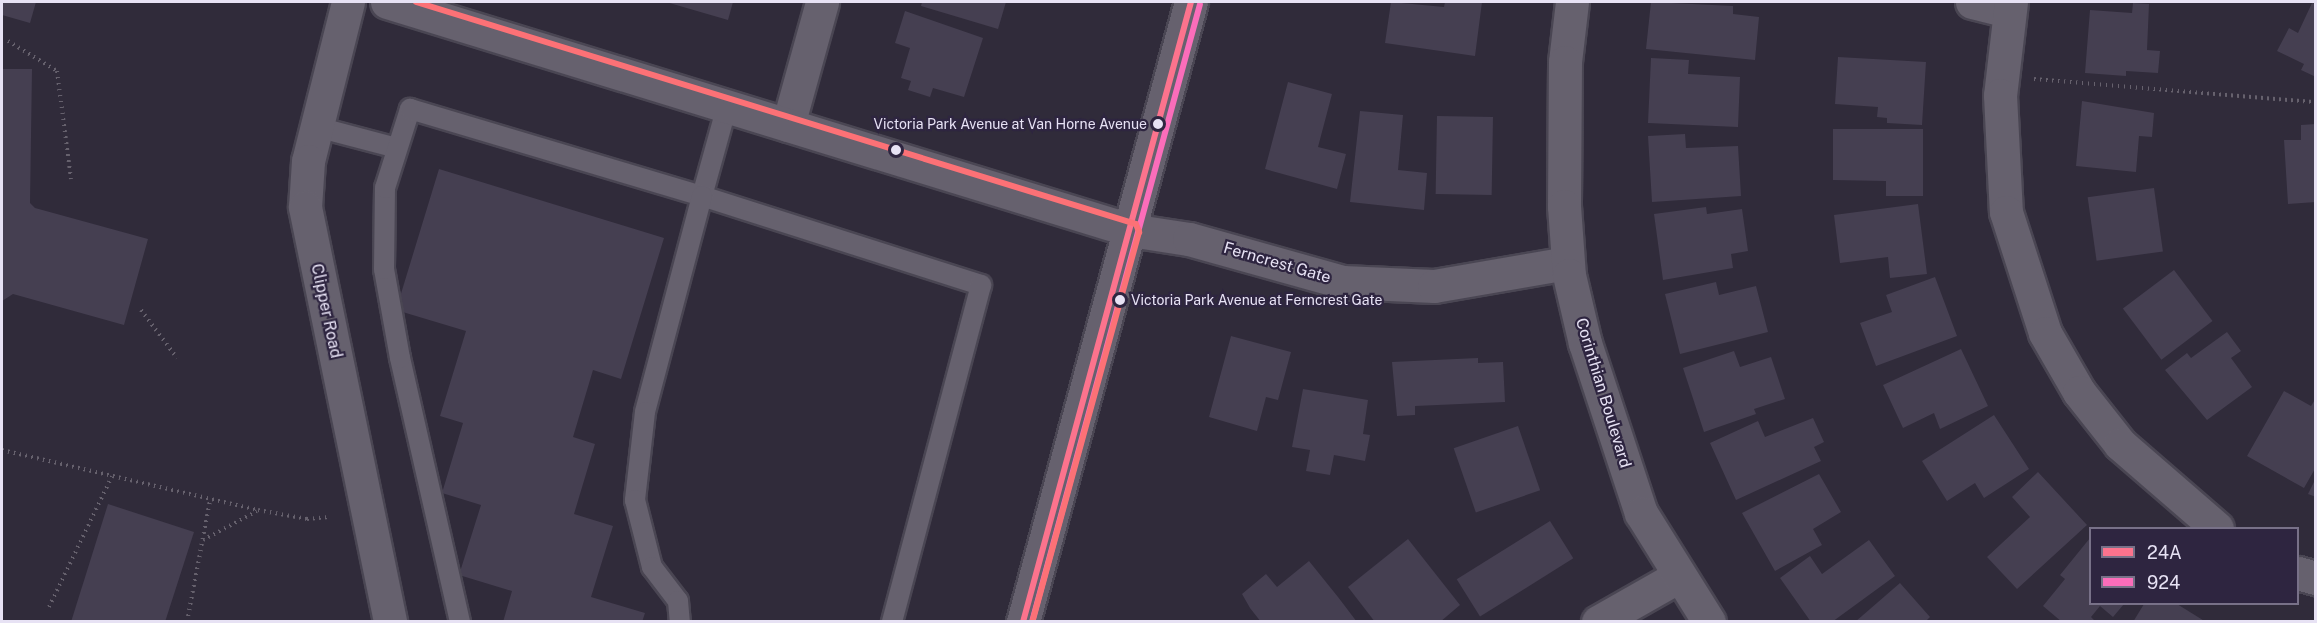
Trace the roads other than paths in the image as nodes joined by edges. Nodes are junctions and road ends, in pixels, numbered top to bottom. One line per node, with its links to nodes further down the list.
1 (348, 2): 10 (street, Clipper Road)
2 (387, 2): 8 (street, Ferncrest Gate)
3 (822, 2): 9 (street)
4 (1191, 2): 13 (street)
5 (1572, 2): 14 (street, Corinthian Boulevard)
6 (1972, 2): 7 (street)
7 (2010, 6): 15 (street)
8 (727, 106): 9 (street, Ferncrest Gate); 12 (lane)
9 (788, 125): 13 (street, Ferncrest Gate)
10 (316, 127): 11 (lane); 19 (street, Clipper Road)
11 (398, 148): 12 (lane); 20 (lane)
12 (702, 196): 21 (lane); 22 (lane)
13 (1130, 230): 14 (street, Ferncrest Gate); 23 (street)
14 (1567, 263): 17 (street, Corinthian Boulevard)
15 (2216, 527)
16 (2299, 573): 18 (street)
17 (1679, 576): 24 (street); 25 (street, Corinthian Boulevard)
18 (2316, 578)
19 (390, 621)
20 (460, 621)
21 (680, 621)
22 (892, 621)
23 (1023, 621)
24 (1598, 621)
25 (1709, 621)

